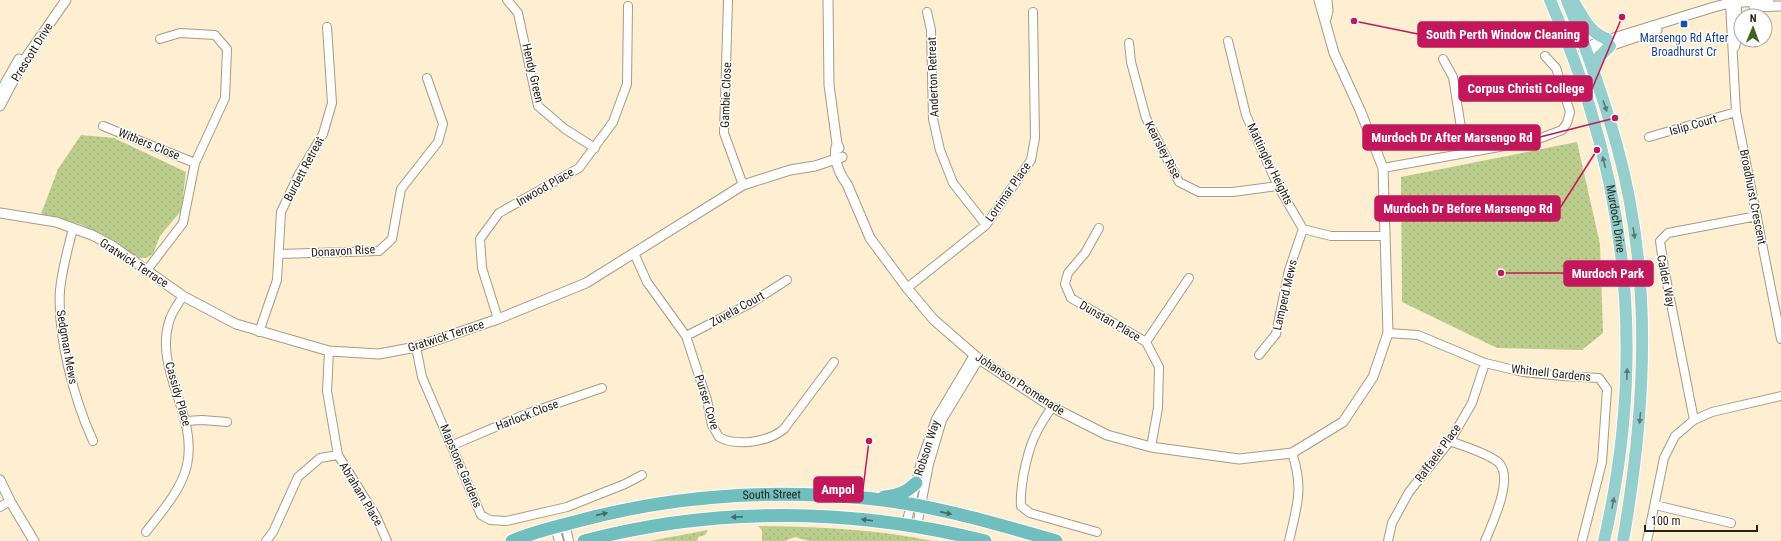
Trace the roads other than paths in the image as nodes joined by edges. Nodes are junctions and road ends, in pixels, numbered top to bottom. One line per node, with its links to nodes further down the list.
1 (59, 0): 29 (street, Prescott Drive)
2 (66, 0): 30 (street, Prescott Drive)
3 (507, 0): 35 (street, Hendy Green)
4 (1319, 0): 17 (street, Johanson Promenade)
5 (1327, 0): 17 (street, Johanson Promenade)
6 (1549, 0): 21 (main road, Murdoch Drive)
7 (1567, 0): 24 (main road, Murdoch Drive)
8 (1572, 0): 23 (main road)
9 (1769, 0): 13 (street)
10 (728, 1): 40 (street, Gambie Close)
11 (829, 1): 37 (street, Johanson Promenade)
12 (628, 6): 35 (street, Inwood Place)
13 (1734, 6): 14 (street); 23 (street); 32 (street, Broadhurst Crescent)
14 (1781, 6)
15 (927, 12): 44 (street, Anderton Retreat)
16 (1033, 12): 44 (street, Lorrimar Place)
17 (1326, 19): 39 (street, Johanson Promenade)
18 (327, 27): 49 (street, Burdett Retreat)
19 (160, 39): 38 (street)
20 (1228, 41): 41 (street, Mattingley Heights)
21 (1567, 42): 24 (street); 31 (main road, Murdoch Drive)
22 (1129, 43): 41 (street, Kearsley Rise)
23 (1608, 43): 24 (street); 27 (main road)
24 (1586, 49): 27 (main road, Murdoch Drive); 31 (street)
25 (1544, 56): 36 (street)
26 (1443, 59): 36 (street)
27 (1593, 69): 109 (main road, Murdoch Drive, one-way to 109)
28 (426, 78): 49 (street, Donavon Rise)
29 (0, 93)
30 (0, 106)
31 (1590, 107): 108 (main road, Murdoch Drive, one-way to 31)
32 (1736, 112): 34 (street, Islip Court); 43 (street, Broadhurst Crescent)
33 (103, 126): 38 (street, Withers Close)
34 (1649, 138)
35 (595, 148): 57 (street, Inwood Place)
36 (1465, 153): 39 (street)
37 (840, 161): 40 (street, Gratwick Terrace); 54 (street, Johanson Promenade)
38 (194, 163): 51 (street)
39 (1383, 168): 48 (street, Johanson Promenade)
40 (742, 185): 50 (street, Gratwick Terrace)
41 (1278, 186): 47 (street, Mattingley Heights)
42 (0, 213): 45 (street, Gratwick Terrace)
43 (1757, 216): 56 (street, Broadhurst Crescent); 72 (street, Calder Way)
44 (986, 225): 54 (street, Lorrimar Place)
45 (73, 228): 51 (street, Gratwick Terrace); 75 (street, Sedgman Mews)
46 (1100, 228): 62 (street, Dunstan Place)
47 (1303, 229): 48 (street); 65 (street, Lamperd Mews)
48 (1384, 236): 59 (street, Johanson Promenade)
49 (279, 254): 58 (street, Burdett Retreat)
50 (634, 254): 57 (street, Gratwick Terrace); 60 (street, Purser Cove)
51 (147, 270): 55 (street, Gratwick Terrace)
52 (1189, 278): 62 (street)
53 (787, 280): 60 (street, Zuvela Court)
54 (907, 288): 66 (street, Johanson Promenade)
55 (183, 296): 58 (street, Gratwick Terrace); 73 (street, Cassidy Place)
56 (1778, 310): 61 (street, Broadhurst Crescent)
57 (498, 319): 63 (street, Gratwick Terrace)
58 (259, 332): 64 (street, Gratwick Terrace)
59 (1388, 333): 68 (street, Whitnell Gardens); 79 (street, Johanson Promenade)
60 (686, 336): 67 (street, Purser Cove)
61 (1781, 339)
62 (1146, 342): 78 (street, Dunstan Place)
63 (416, 347): 64 (street, Gratwick Terrace); 77 (street, Mapstone Gardens)
64 (329, 351): 80 (street, Abraham Place)
65 (1259, 355)
66 (976, 357): 71 (street, Johanson Promenade); 83 (street, Robson Way); 88 (street, Robson Way)
67 (834, 362)
68 (1485, 363): 76 (street, Raffaele Place); 107 (street, Whitnell Gardens)
69 (602, 388): 77 (street, Harlock Close)
70 (1781, 396): 72 (street)
71 (1052, 407): 78 (street, Johanson Promenade); 93 (street)
72 (1694, 420): 87 (street)
73 (186, 421): 74 (street); 92 (street, Cassidy Place)
74 (227, 422)
75 (93, 440)
76 (1450, 441): 105 (street, Raffaele Place); 106 (street)
77 (453, 445): 81 (street, Mapstone Gardens)
78 (1151, 448): 79 (street, Johanson Promenade)
79 (1292, 453): 104 (street)
80 (338, 455): 96 (street); 97 (street, Abraham Place)
81 (642, 475)
82 (0, 480): 84 (street)
83 (916, 483): 85 (highway); 88 (street, Robson Way)
84 (2, 494): 86 (street)
85 (866, 498): 88 (highway, South Street); 90 (highway, South Street, one-way to 85)
86 (5, 504): 94 (street); 95 (street)
87 (1655, 505): 89 (street); 110 (street)
88 (916, 506): 91 (street, Robson Way); 103 (highway, South Street, one-way to 103)
89 (1731, 523)
90 (560, 525): 98 (highway, South Street); 99 (street); 100 (street)
91 (912, 525): 101 (highway, South Street, one-way to 101); 102 (highway, South Street)
92 (146, 532)
93 (1097, 532)
94 (27, 541)
95 (34, 541)
96 (266, 541)
97 (387, 541)
98 (512, 541)
99 (559, 541)
100 (569, 541)
101 (584, 541)
102 (985, 541)
103 (1056, 541)
104 (1289, 541)
105 (1388, 541)
106 (1485, 541)
107 (1582, 541)
108 (1604, 541)
109 (1623, 541)
110 (1647, 541)

